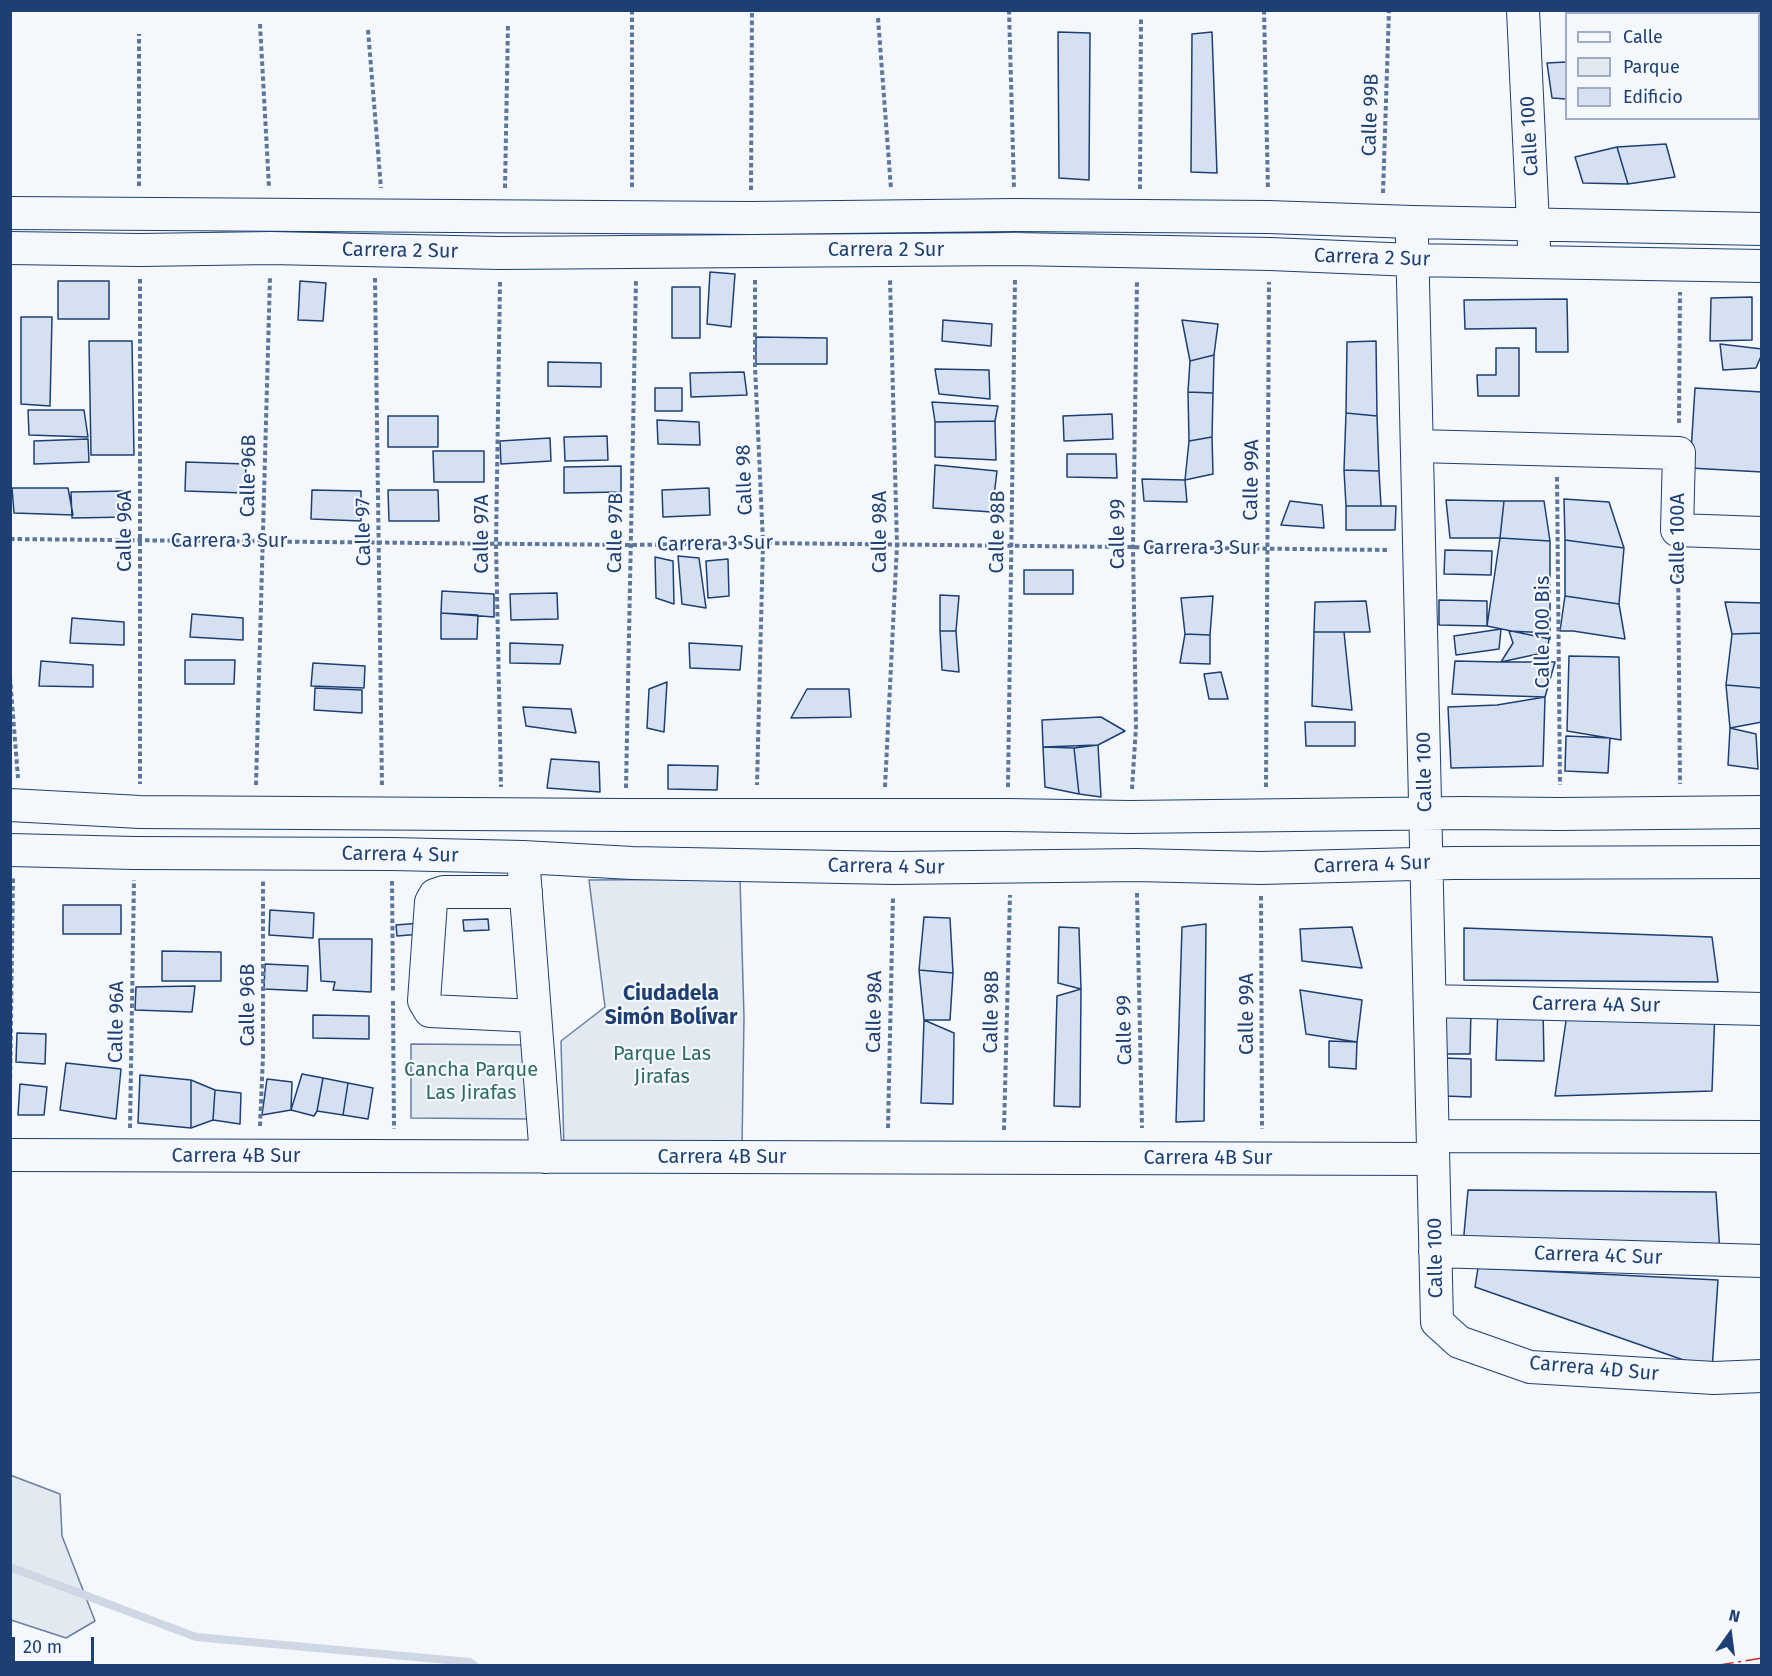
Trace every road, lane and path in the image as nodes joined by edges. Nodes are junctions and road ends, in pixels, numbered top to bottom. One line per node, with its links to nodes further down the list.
1 (632, 10): 22 (path)
2 (752, 10): 23 (path)
3 (1009, 10): 19 (path)
4 (1264, 10): 24 (path)
5 (1389, 10): 25 (path, Calle 99B)
6 (1523, 10): 26 (street, Calle 100)
7 (1141, 17): 20 (path)
8 (878, 18): 18 (path)
9 (260, 24): 15 (path)
10 (508, 25): 17 (path)
11 (368, 30): 16 (path)
12 (139, 34): 14 (path)
13 (10, 213): 14 (street, Carrera 2 Sur)
14 (139, 214): 15 (street, Carrera 2 Sur)
15 (270, 215): 16 (street, Carrera 2 Sur)
16 (383, 216): 17 (street, Carrera 2 Sur)
17 (504, 216): 21 (street, Carrera 2 Sur)
18 (893, 216): 19 (street, Carrera 2 Sur); 23 (street, Carrera 2 Sur)
19 (1016, 216): 20 (street, Carrera 2 Sur)
20 (1140, 216): 24 (street, Carrera 2 Sur)
21 (585, 217): 22 (street, Carrera 2 Sur); 36 (street)
22 (632, 217): 23 (street, Carrera 2 Sur)
23 (751, 218)
24 (1268, 218): 25 (street, Carrera 2 Sur)
25 (1397, 222): 26 (street, Carrera 2 Sur); 40 (street, Calle 100)
26 (1534, 225): 27 (street, Carrera 2 Sur); 41 (street, Calle 100)
27 (1761, 229)
28 (10, 248): 31 (street, Carrera 2 Sur)
29 (271, 248): 31 (street, Carrera 2 Sur); 32 (street, Carrera 2 Sur); 51 (path, Calle 96B)
30 (1015, 249): 34 (street, Carrera 2 Sur); 35 (street, Carrera 2 Sur); 57 (path, Calle 98B)
31 (140, 250): 50 (path, Calle 96A)
32 (376, 250): 38 (street, Carrera 2 Sur); 52 (path, Calle 97)
33 (755, 250): 34 (street, Carrera 2 Sur); 37 (street, Carrera 2 Sur); 54 (path, Calle 98)
34 (889, 250): 56 (path, Calle 98A)
35 (1137, 251): 39 (street, Carrera 2 Sur); 59 (path, Calle 99)
36 (585, 252): 37 (street, Carrera 2 Sur); 38 (street, Carrera 2 Sur)
37 (636, 252): 55 (path, Calle 97B)
38 (500, 253): 53 (path, Calle 97A)
39 (1270, 254): 40 (street, Carrera 2 Sur); 58 (path, Calle 99A)
40 (1413, 260): 41 (street, Carrera 2 Sur); 44 (street, Calle 100)
41 (1534, 262): 42 (street, Carrera 2 Sur)
42 (1680, 265): 43 (street, Carrera 2 Sur); 46 (path)
43 (1761, 266)
44 (1417, 446): 45 (street); 60 (street, Calle 100)
45 (1557, 450): 46 (street); 70 (path, Calle 100 Bis)
46 (1679, 453): 47 (street, Calle 100A)
47 (1677, 530): 48 (street); 66 (path, Calle 100A)
48 (1761, 533)
49 (10, 539): 50 (path, Carrera 3 Sur)
50 (140, 540): 51 (path, Carrera 3 Sur); 63 (path, Calle 96A)
51 (262, 541): 52 (path, Carrera 3 Sur); 65 (path, Calle 96B)
52 (379, 542): 53 (path, Carrera 3 Sur); 67 (path, Calle 97)
53 (496, 543): 55 (path, Carrera 3 Sur); 71 (path, Calle 97A)
54 (762, 543): 55 (path, Carrera 3 Sur); 56 (path, Carrera 3 Sur); 75 (path, Calle 98)
55 (631, 545): 74 (path, Calle 97B)
56 (897, 546): 57 (path, Carrera 3 Sur); 68 (path, Calle 98A)
57 (1013, 547): 59 (path, Carrera 3 Sur); 72 (path, Calle 98B)
58 (1266, 548): 59 (path, Carrera 3 Sur); 60 (path, Carrera 3 Sur); 73 (path, Calle 99A)
59 (1133, 549): 76 (path, Calle 99)
60 (1419, 551): 69 (street, Calle 100)
61 (10, 677): 62 (path)
62 (15, 806): 63 (street, Carrera 4 Sur)
63 (140, 812): 65 (street, Carrera 4 Sur)
64 (1761, 812): 66 (street, Carrera 4 Sur)
65 (255, 813): 67 (street, Carrera 4 Sur)
66 (1681, 813): 70 (street, Carrera 4 Sur)
67 (382, 814): 71 (street, Carrera 4 Sur)
68 (884, 814): 72 (street, Carrera 4 Sur); 75 (street, Carrera 4 Sur)
69 (1426, 814): 70 (street, Carrera 4 Sur); 73 (street, Carrera 4 Sur); 82 (street, Calle 100)
70 (1560, 814)
71 (501, 815): 74 (street, Carrera 4 Sur)
72 (1008, 815): 76 (street, Carrera 4 Sur)
73 (1266, 815): 76 (street, Carrera 4 Sur)
74 (626, 816): 75 (street, Carrera 4 Sur)
75 (756, 816)
76 (1130, 817)
77 (12, 850): 78 (street, Carrera 4 Sur); 91 (path)
78 (134, 853): 79 (street, Carrera 4 Sur); 95 (path, Calle 96A)
79 (263, 854): 80 (street, Carrera 4 Sur); 96 (path, Calle 96B)
80 (523, 857): 85 (street, Carrera 4 Sur); 87 (street)
81 (1761, 862): 82 (street, Carrera 4 Sur)
82 (1426, 864): 86 (street, Carrera 4 Sur); 88 (street, Calle 100)
83 (1136, 865): 84 (street, Carrera 4 Sur); 86 (street, Carrera 4 Sur); 100 (path, Calle 99)
84 (1011, 867): 85 (street, Carrera 4 Sur); 99 (path, Calle 98B)
85 (894, 868): 98 (path, Calle 98A)
86 (1261, 868): 101 (path, Calle 99A)
87 (526, 892): 90 (street); 90 (street)
88 (1430, 1001): 89 (street, Carrera 4A Sur); 93 (street, Calle 100)
89 (1761, 1009)
90 (536, 1016): 97 (street)
91 (10, 1093)
92 (1761, 1137): 93 (street, Carrera 4B Sur)
93 (1433, 1148): 101 (street, Carrera 4B Sur); 102 (street, Calle 100)
94 (10, 1155): 95 (street, Carrera 4B Sur)
95 (130, 1156): 96 (street, Carrera 4B Sur)
96 (258, 1156): 97 (street, Carrera 4B Sur)
97 (546, 1157): 98 (street, Carrera 4B Sur)
98 (887, 1158): 99 (street, Carrera 4B Sur)
99 (1003, 1158): 100 (street, Carrera 4B Sur)
100 (1143, 1158): 101 (street, Carrera 4B Sur)
101 (1262, 1159)
102 (1435, 1251): 103 (street, Carrera 4C Sur); 104 (street, Calle 100)
103 (1761, 1261)
104 (1437, 1322): 105 (street, Carrera 4D Sur)
105 (1761, 1376)

